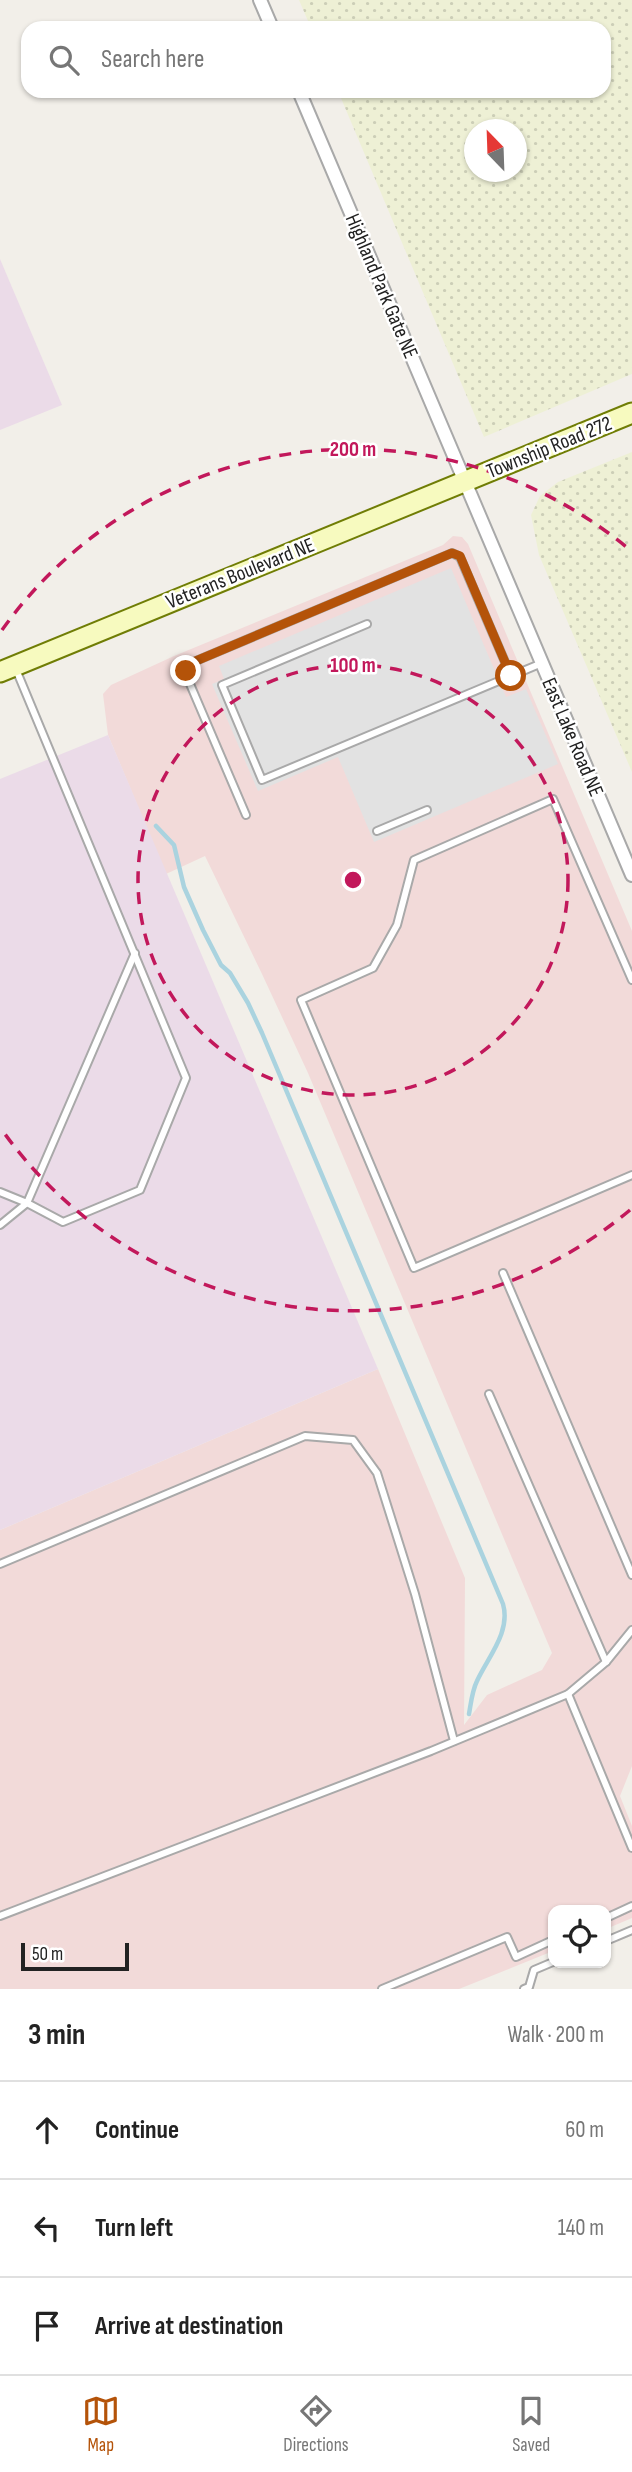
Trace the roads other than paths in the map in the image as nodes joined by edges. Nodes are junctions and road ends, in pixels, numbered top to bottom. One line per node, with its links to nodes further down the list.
1 (260, 0): 2 (street)
2 (269, 21)
3 (302, 98): 5 (street, Highland Park Gate NE)
4 (632, 413): 5 (main road, Township Road 272)
5 (466, 481): 7 (street, East Lake Road NE); 8 (main road, Veterans Boulevard NE)
6 (367, 624): 9 (lane)
7 (542, 663): 9 (lane); 13 (street, East Lake Road NE)
8 (5, 669): 14 (lane)
9 (511, 676): 11 (lane)
10 (427, 810): 12 (lane)
11 (246, 815)
12 (377, 831)
13 (632, 875)
14 (135, 953): 18 (lane); 18 (lane)
15 (632, 980): 16 (lane)
16 (632, 1175)
17 (0, 1192): 18 (lane)
18 (27, 1203): 19 (lane)
19 (0, 1225)
20 (503, 1273): 23 (lane)
21 (489, 1394): 25 (lane)
22 (0, 1564): 27 (lane)
23 (632, 1575)
24 (632, 1630): 25 (lane)
25 (606, 1662): 26 (lane)
26 (568, 1694): 27 (lane); 28 (lane)
27 (454, 1741): 30 (lane)
28 (632, 1848)
29 (632, 1906): 31 (lane)
30 (0, 1916)
31 (611, 1916)
32 (632, 1930): 33 (lane)
33 (611, 1939)
34 (548, 1942): 36 (lane)
35 (548, 1964): 37 (lane)
36 (382, 1989)
37 (524, 1989)

